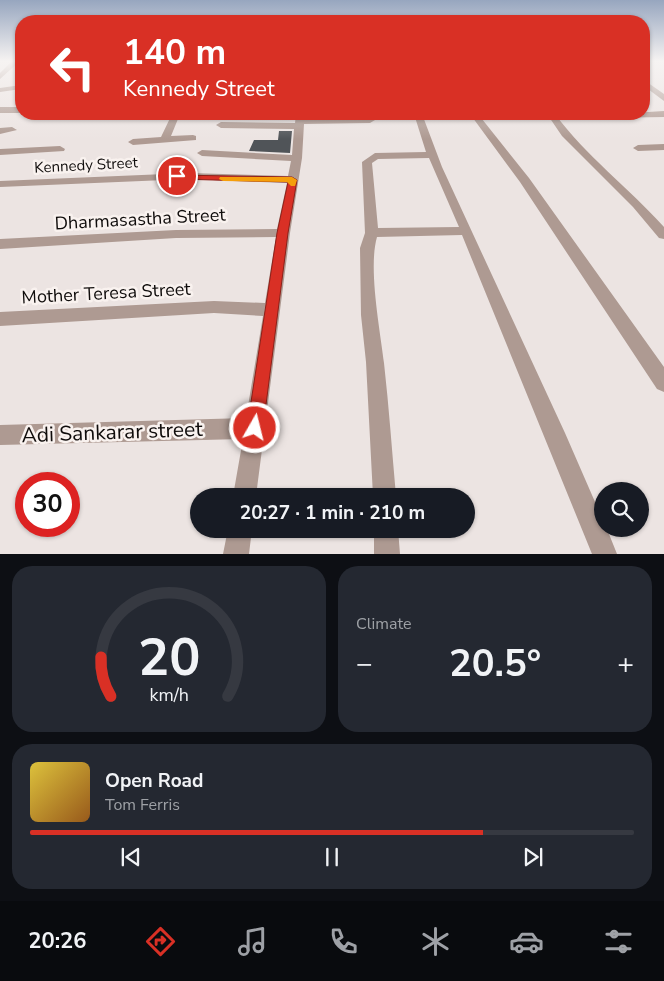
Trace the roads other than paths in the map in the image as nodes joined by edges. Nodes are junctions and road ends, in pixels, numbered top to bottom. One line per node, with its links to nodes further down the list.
1 (650, 87): 4 (street)
2 (15, 88): 3 (street)
3 (0, 90)
4 (664, 98)
5 (0, 110): 6 (street)
6 (15, 110)
7 (650, 114): 8 (street)
8 (664, 114)
9 (173, 120): 19 (street)
10 (299, 120): 11 (street); 15 (street); 27 (street)
11 (370, 120)
12 (420, 120): 26 (street)
13 (479, 120): 37 (street)
14 (555, 120): 33 (street)
15 (221, 125)
16 (12, 130): 17 (street)
17 (0, 131)
18 (193, 138): 19 (street)
19 (165, 140): 20 (street)
20 (133, 142)
21 (664, 147): 22 (street)
22 (638, 148)
23 (60, 149): 24 (street)
24 (0, 152)
25 (202, 153): 27 (street)
26 (433, 155): 30 (street); 31 (street)
27 (297, 158): 28 (street)
28 (292, 180): 29 (street, Kennedy Street); 32 (street)
29 (0, 184)
30 (467, 231): 31 (street); 46 (street)
31 (372, 232): 41 (street)
32 (282, 233): 34 (street, Dharmasastha Street); 35 (street)
33 (664, 235)
34 (0, 244)
35 (271, 310): 36 (street, Mother Teresa Street); 38 (street)
36 (0, 319)
37 (664, 383)
38 (255, 428): 39 (street, Adi Sankarar street); 40 (street)
39 (0, 435)
40 (246, 488)
41 (383, 488)
42 (239, 538): 44 (street)
43 (386, 538): 45 (street)
44 (236, 554)
45 (387, 554)
46 (605, 554)

